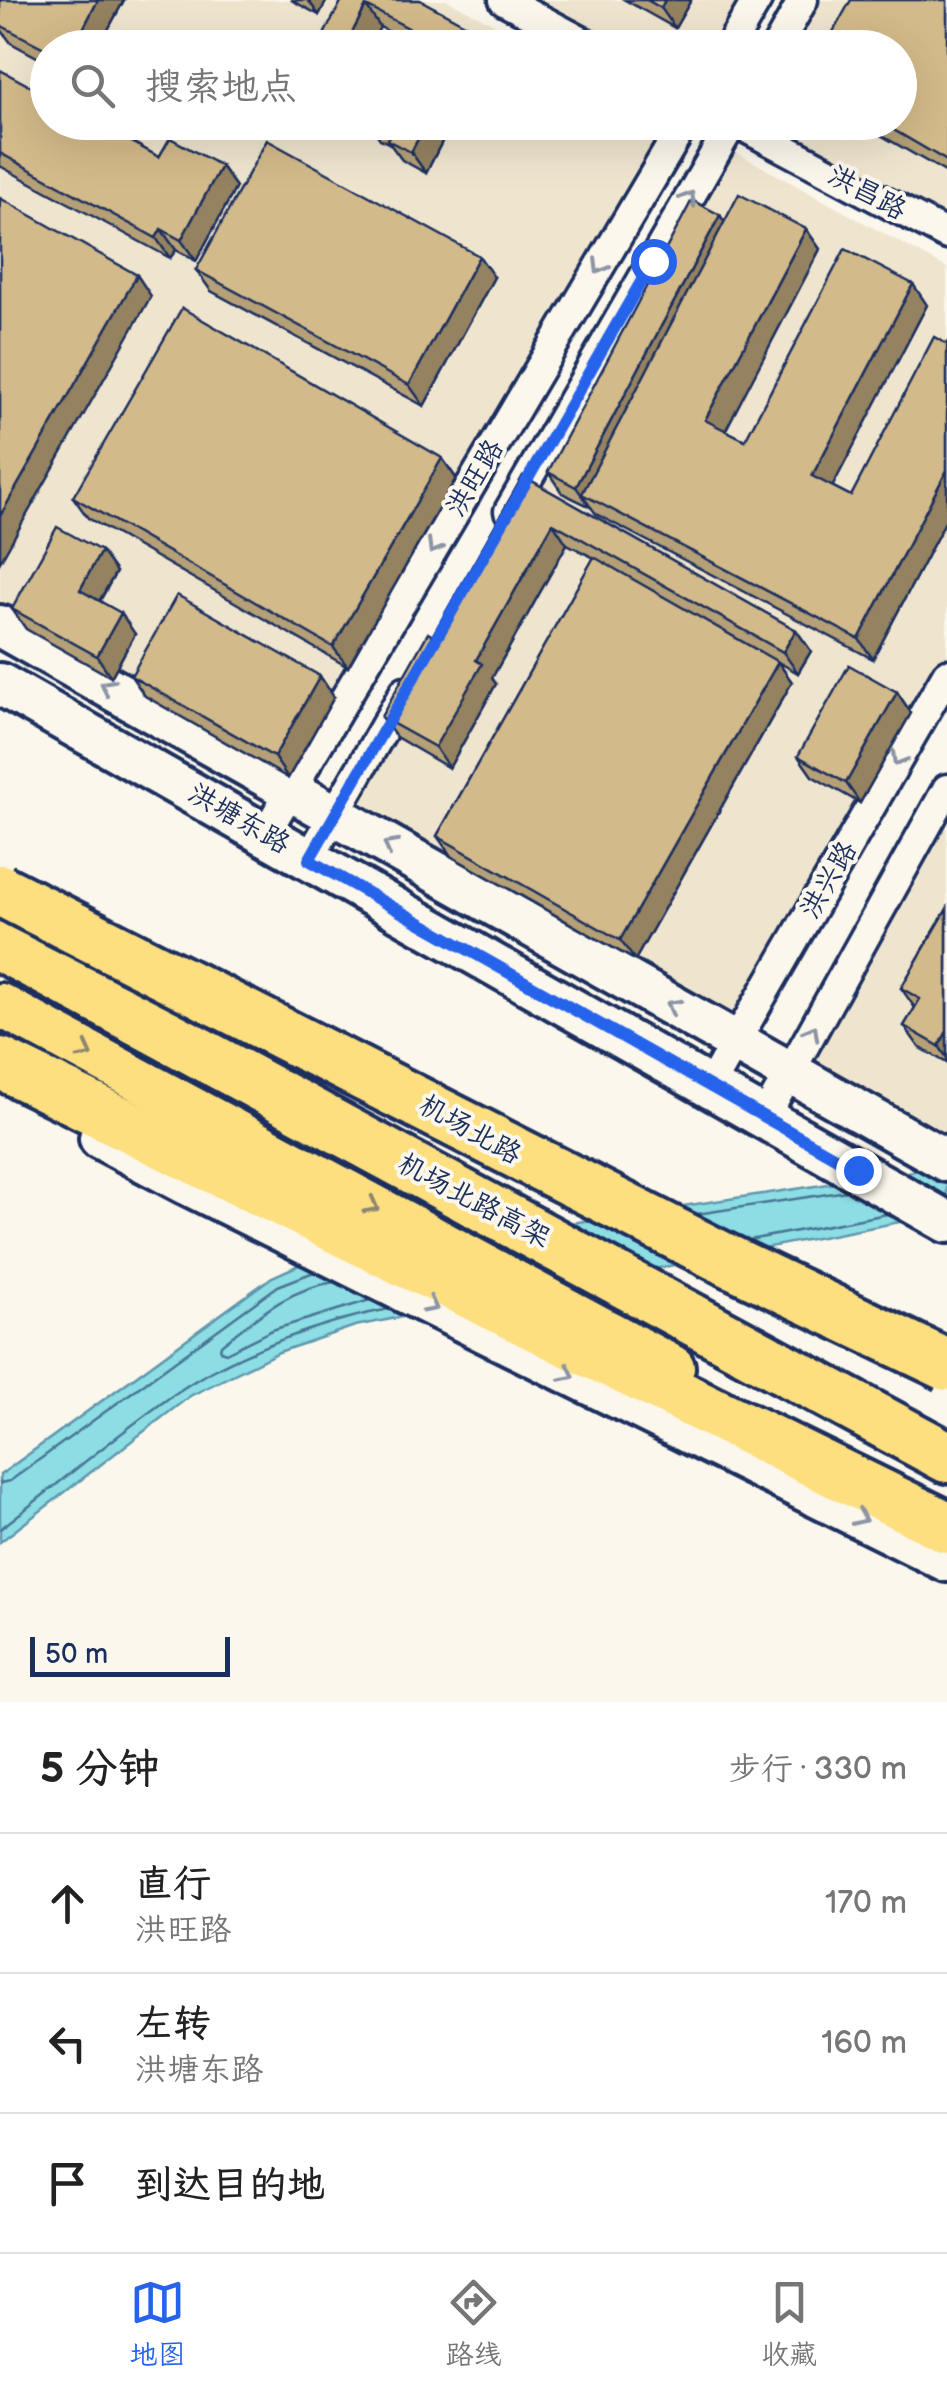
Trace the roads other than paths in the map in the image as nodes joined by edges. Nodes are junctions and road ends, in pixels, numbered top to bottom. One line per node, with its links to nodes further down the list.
1 (504, 0): 4 (street)
2 (757, 0): 5 (street)
3 (803, 0): 6 (street)
4 (560, 30)
5 (740, 30)
6 (786, 30)
7 (674, 140): 17 (street, 洪旺路, one-way to 17)
8 (724, 140): 11 (street, 洪旺路, one-way to 8)
9 (768, 140): 10 (street, 洪昌路)
10 (947, 235)
11 (494, 538)
12 (0, 626): 17 (main road, 洪塘东路, one-way to 12)
13 (947, 674): 26 (street, 洪兴路, one-way to 26)
14 (414, 676): 18 (street)
15 (0, 684): 19 (main road, 洪塘东路)
16 (947, 789): 28 (street, one-way to 16)
17 (290, 790): 18 (main road, 洪塘东路); 19 (street, 洪旺路)
18 (334, 814): 20 (street); 26 (main road, 洪塘东路, one-way to 18)
19 (265, 834): 20 (main road, 洪塘东路)
20 (309, 860): 30 (main road, 洪塘东路)
21 (0, 866): 35 (main road, 机场北路)
22 (0, 890): 34 (highway, bridge)
23 (0, 924): 36 (highway, 机场北路高架)
24 (0, 944): 37 (highway, 机场北路高架)
25 (0, 1006): 38 (main road, one-way to 38)
26 (736, 1042): 28 (main road, 洪塘东路); 30 (street, 洪兴路)
27 (0, 1063): 39 (highway)
28 (790, 1072): 31 (street); 32 (main road, 洪塘东路)
29 (0, 1084): 40 (main road, one-way to 40)
30 (710, 1086): 31 (main road, 洪塘东路)
31 (764, 1117): 33 (main road, 洪塘东路)
32 (947, 1161)
33 (947, 1222)
34 (947, 1365)
35 (947, 1383)
36 (947, 1419)
37 (947, 1457)
38 (947, 1512)
39 (947, 1527)
40 (947, 1562)

